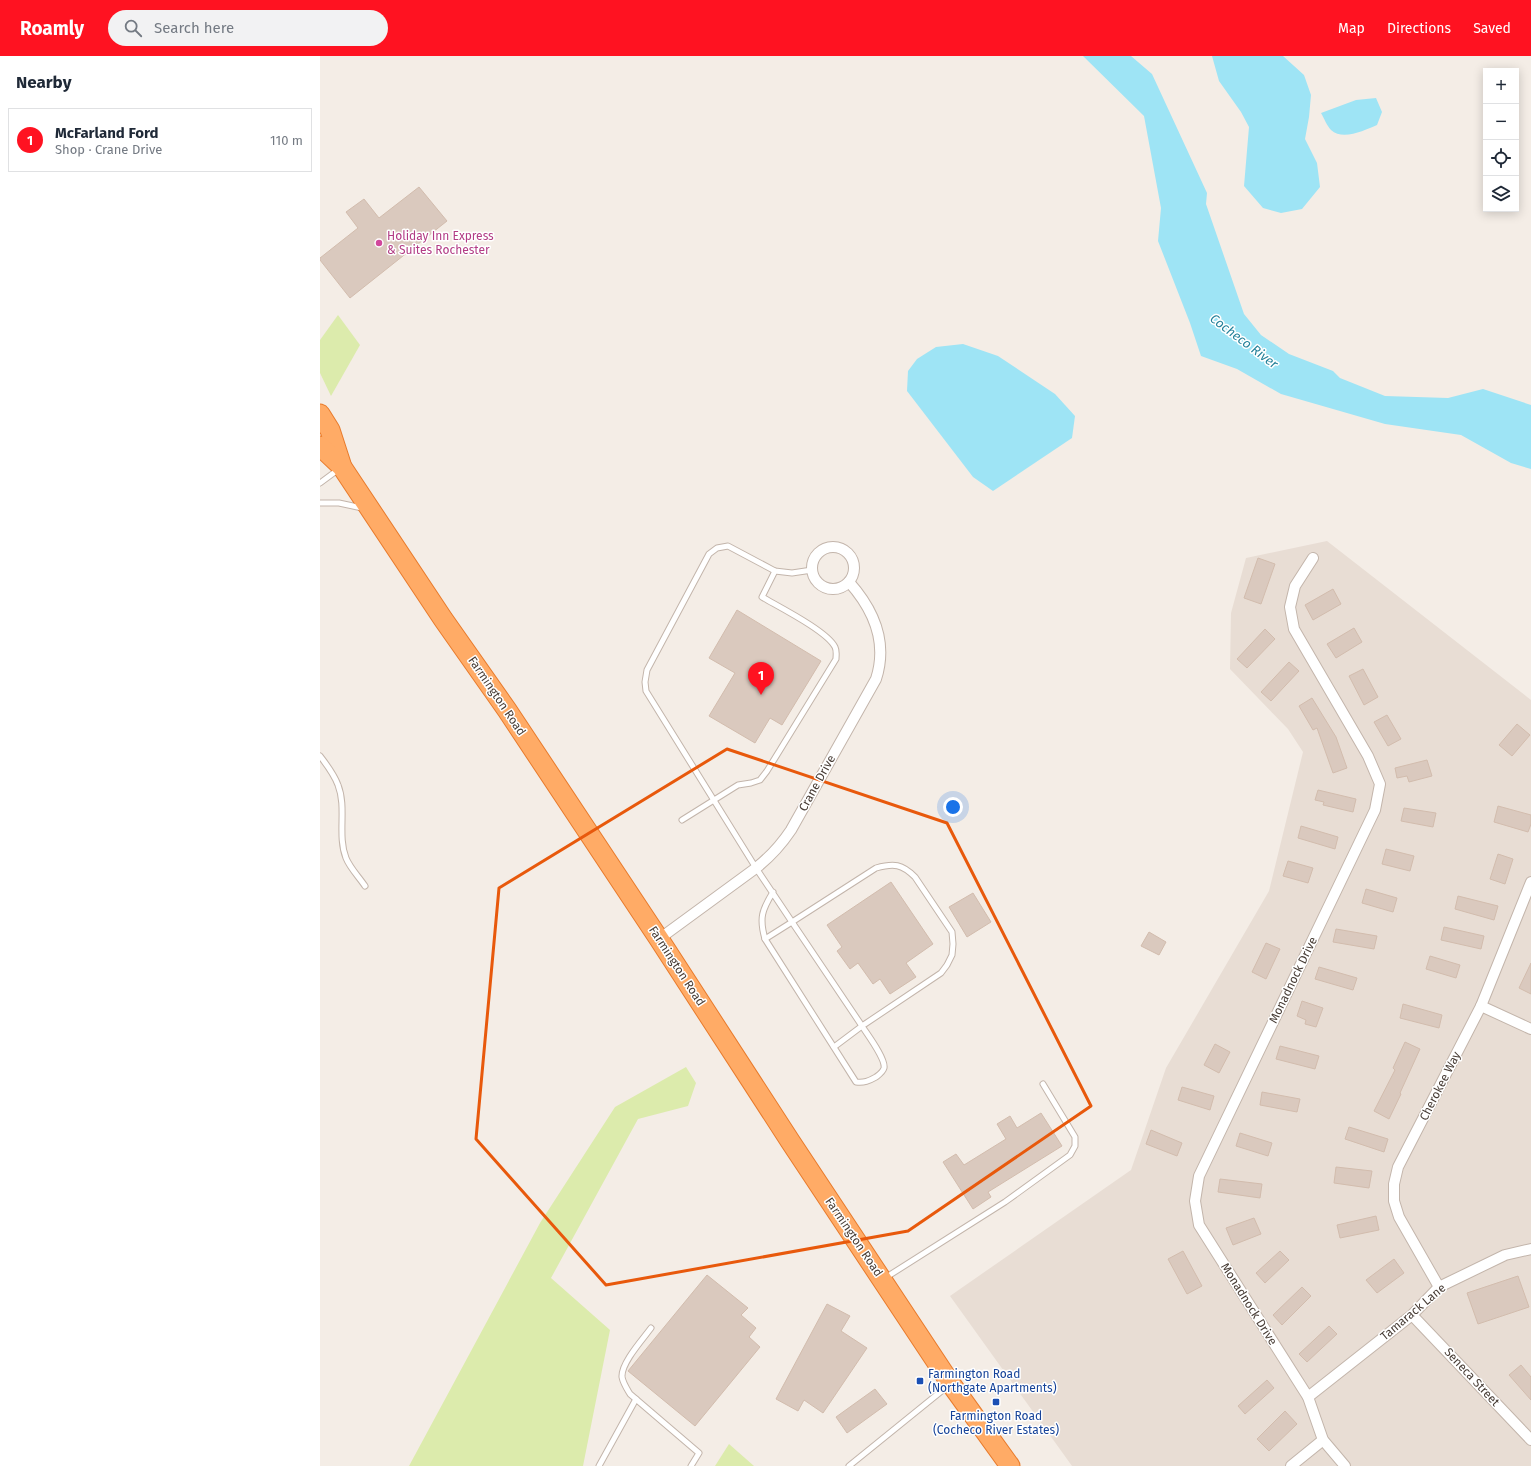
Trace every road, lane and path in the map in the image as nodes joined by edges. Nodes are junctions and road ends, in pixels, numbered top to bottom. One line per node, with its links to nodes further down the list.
1 (320, 414): 3 (highway, Farmington Road)
2 (320, 446): 3 (highway, Farmington Road)
3 (342, 467): 4 (lane); 6 (highway, Farmington Road)
4 (320, 483)
5 (320, 503): 6 (lane)
6 (369, 509): 19 (highway, Farmington Road)
7 (1313, 558): 32 (street, Monadnock Drive)
8 (812, 570): 9 (lane); 10 (street); 10 (street)
9 (775, 571): 12 (lane); 12 (lane)
10 (849, 582): 14 (street, Crane Drive)
11 (320, 756): 16 (lane)
12 (714, 800): 13 (lane); 14 (lane)
13 (682, 820)
14 (756, 868): 17 (lane); 19 (street, Crane Drive)
15 (1531, 882): 21 (street, Cherokee Way)
16 (365, 886)
17 (773, 892): 18 (lane); 20 (lane)
18 (792, 922): 20 (lane); 22 (lane); 22 (lane)
19 (659, 939): 27 (highway, Farmington Road)
20 (765, 939): 24 (lane)
21 (1481, 1006): 23 (street); 28 (street, Cherokee Way)
22 (862, 1026): 24 (lane); 24 (lane)
23 (1531, 1028)
24 (834, 1047)
25 (1043, 1084): 27 (lane)
26 (1531, 1249): 28 (street, Tamarack Lane)
27 (882, 1279): 31 (highway, Farmington Road)
28 (1439, 1287): 29 (street, Tamarack Lane)
29 (1412, 1315): 32 (street, Tamarack Lane); 35 (street, Seneca Street)
30 (651, 1328): 33 (lane)
31 (951, 1384): 38 (lane); 39 (highway, Farmington Road)
32 (1308, 1397): 34 (street, Monadnock Drive)
33 (636, 1399): 36 (lane); 37 (lane)
34 (1323, 1440): 40 (street); 41 (street)
35 (1531, 1440)
36 (599, 1466)
37 (691, 1466)
38 (849, 1466)
39 (1010, 1466)
40 (1291, 1466)
41 (1345, 1466)

